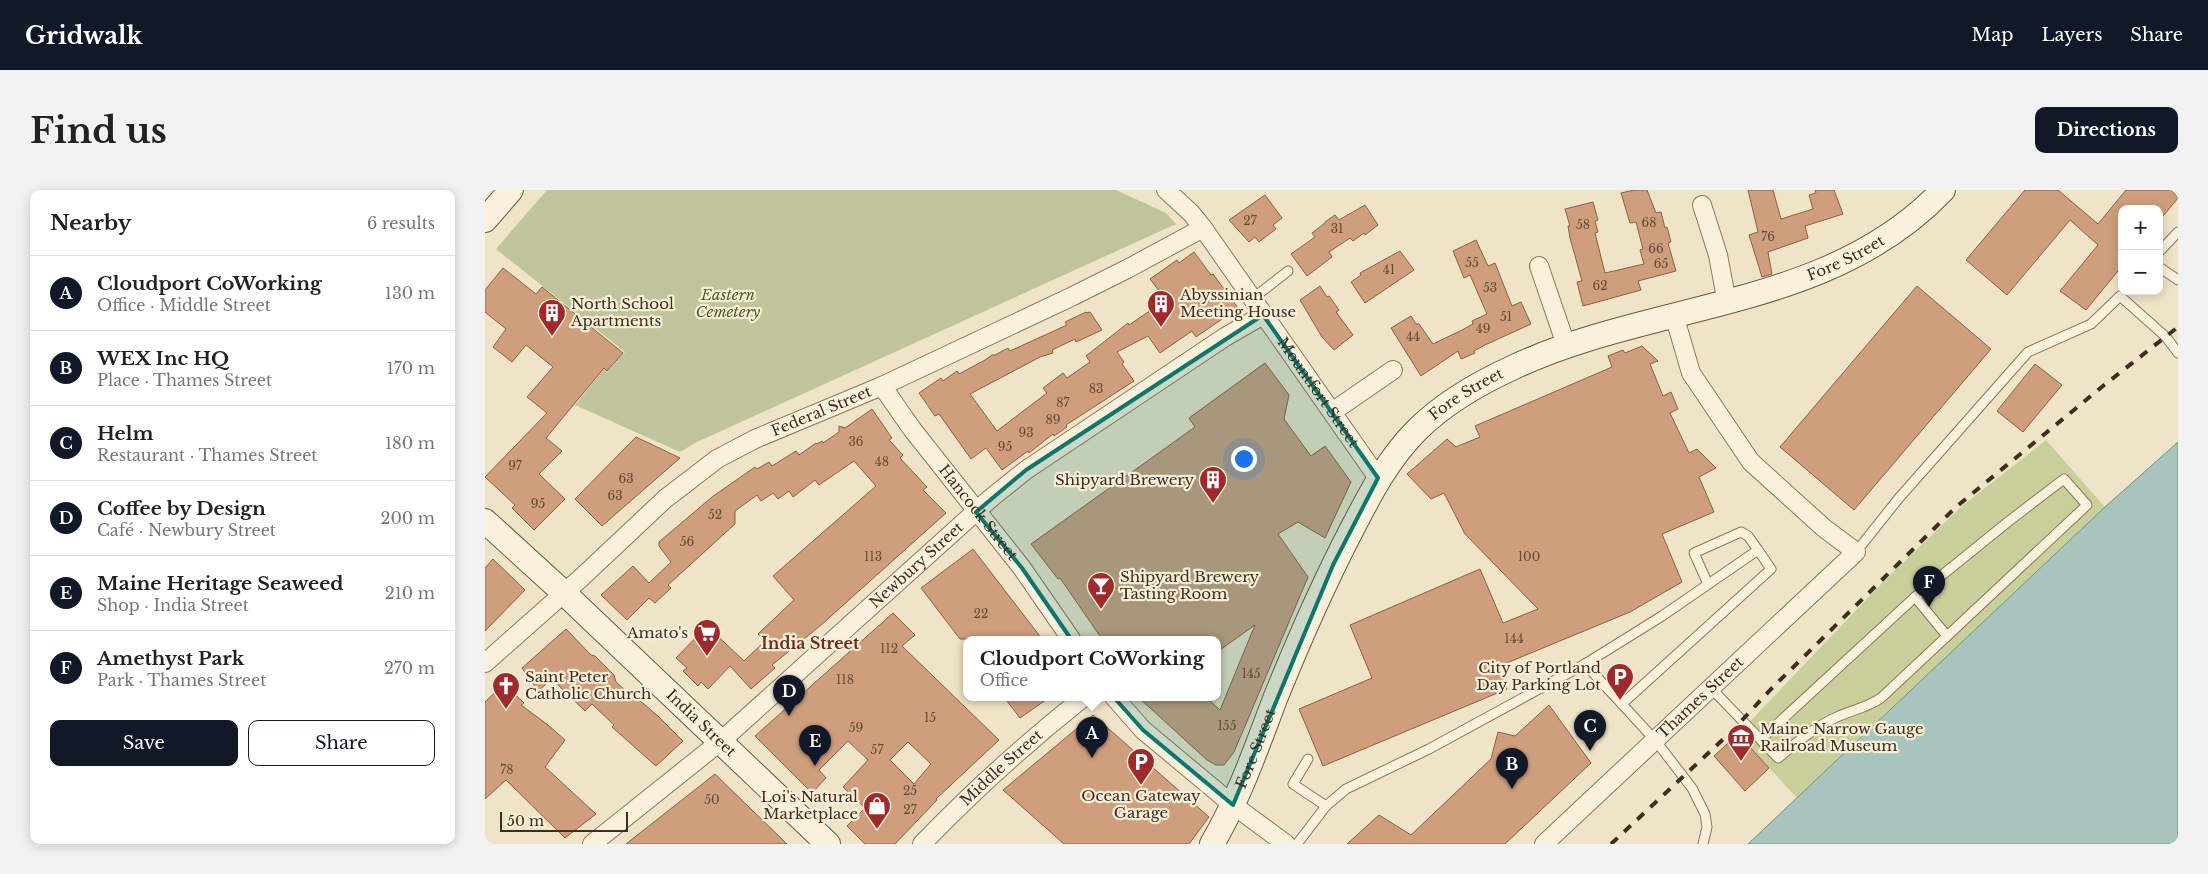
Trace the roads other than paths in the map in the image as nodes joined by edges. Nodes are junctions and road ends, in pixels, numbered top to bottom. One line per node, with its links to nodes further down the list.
1 (511, 190): 5 (street)
2 (1166, 190): 6 (street, Mountfort Street)
3 (1943, 190): 16 (street, Fore Street)
4 (1702, 205): 16 (street)
5 (485, 220)
6 (1203, 228): 15 (street, Mountfort Street); 22 (street, Federal Street)
7 (2178, 232): 8 (lane)
8 (2161, 250)
9 (1539, 266): 19 (street)
10 (2163, 270): 12 (lane)
11 (1288, 271): 15 (lane)
12 (2178, 280)
13 (2121, 295): 28 (lane)
14 (2123, 295): 20 (lane)
15 (1252, 299): 17 (street, Mountfort Street)
16 (1727, 302): 18 (street, Fore Street)
17 (1263, 315): 23 (street, Mountfort Street); 25 (street, Newbury Street)
18 (1674, 315): 19 (street, Fore Street); 28 (street)
19 (1566, 345): 24 (street, Fore Street)
20 (2178, 353)
21 (1393, 370): 23 (street)
22 (882, 386): 25 (street, Hancock Street); 30 (street, Federal Street)
23 (1332, 412): 24 (street, Mountfort Street)
24 (1378, 478): 44 (street, Fore Street)
25 (976, 512): 32 (street, Hancock Street); 42 (street, Newbury Street)
26 (485, 521): 30 (street, India Street)
27 (1758, 550): 29 (lane); 29 (lane); 39 (lane)
28 (1856, 552): 36 (street, Thames Street)
29 (1708, 584): 35 (lane)
30 (564, 593): 34 (street, Federal Street); 42 (street, India Street)
31 (1915, 598): 33 (lane); 33 (lane); 40 (lane)
32 (1069, 636)
33 (1947, 636): 40 (lane)
34 (485, 663)
35 (1585, 664): 39 (lane); 45 (lane)
36 (1711, 688): 40 (lane); 41 (street, Thames Street)
37 (1079, 701): 49 (street, Middle Street)
38 (1118, 701): 44 (street)
39 (1621, 704): 41 (lane)
40 (1761, 739)
41 (1655, 740): 46 (lane); 53 (street, Thames Street)
42 (721, 741): 47 (street, Newbury Street); 48 (street, India Street)
43 (1308, 759): 45 (lane)
44 (1233, 805): 50 (street, Fore Street); 51 (street)
45 (1326, 806): 52 (lane)
46 (1703, 843)
47 (592, 844)
48 (828, 844)
49 (922, 844)
50 (1212, 844)
51 (1286, 844)
52 (1297, 844)
53 (1544, 844)

